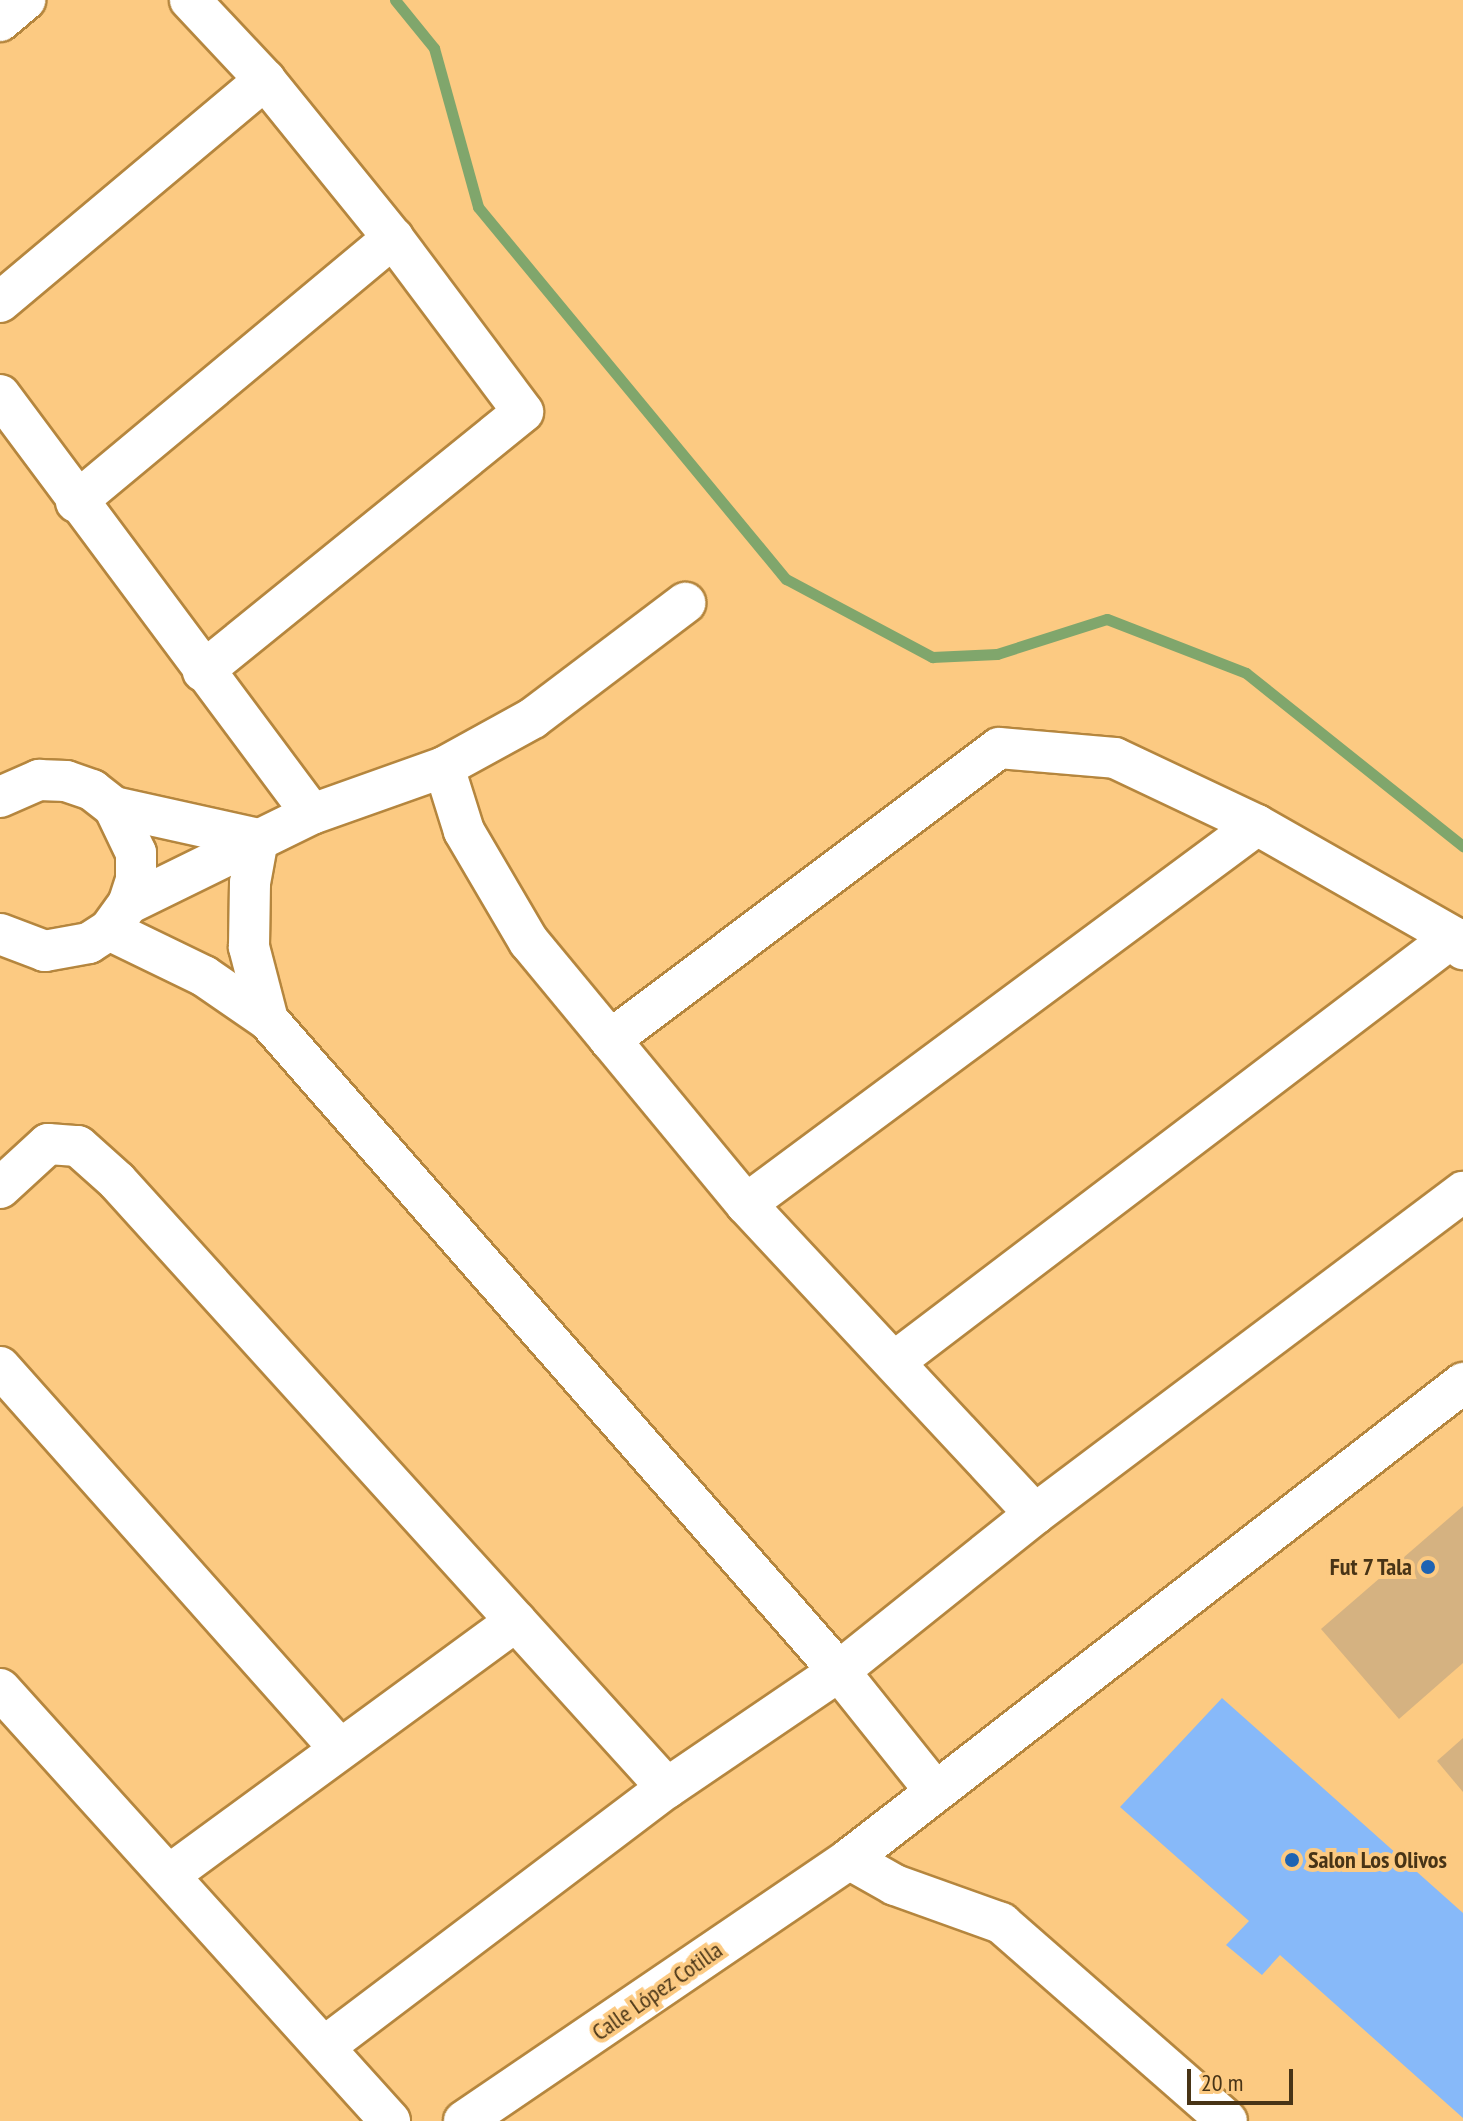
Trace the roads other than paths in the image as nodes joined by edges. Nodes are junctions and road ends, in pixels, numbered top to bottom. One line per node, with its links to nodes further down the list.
1 (25, 0): 3 (street)
2 (190, 0): 4 (street)
3 (0, 21)
4 (265, 80): 5 (street); 6 (street)
5 (393, 238): 8 (street); 10 (street)
6 (0, 302)
7 (0, 395): 8 (street)
8 (76, 502): 10 (street)
9 (685, 603): 11 (street)
10 (203, 671): 14 (street)
11 (444, 767): 14 (street); 21 (street)
12 (4, 784): 13 (street)
13 (114, 807): 16 (street); 17 (street)
14 (312, 814): 16 (street)
15 (1257, 825): 18 (street); 21 (street); 24 (street)
16 (258, 839): 17 (street); 20 (street)
17 (118, 917): 19 (street); 20 (street)
18 (1458, 943): 25 (street)
19 (7, 947)
20 (268, 1020): 30 (street)
21 (610, 1040): 24 (street)
22 (0, 1188): 29 (street)
23 (1463, 1192): 28 (street)
24 (746, 1204): 25 (street)
25 (894, 1362): 28 (street)
26 (0, 1367): 32 (street)
27 (1463, 1383): 34 (street, Calle López Cotilla)
28 (1035, 1514): 30 (street)
29 (516, 1621): 32 (street); 33 (street)
30 (839, 1671): 33 (street); 34 (street)
31 (0, 1689): 36 (street)
32 (340, 1749): 36 (street)
33 (667, 1788): 37 (street)
34 (935, 1791): 35 (street, Calle López Cotilla)
35 (849, 1859): 39 (street, Calle López Cotilla); 40 (street)
36 (169, 1875): 37 (street)
37 (324, 2047): 38 (street)
38 (390, 2121)
39 (464, 2121)
40 (1227, 2121)

